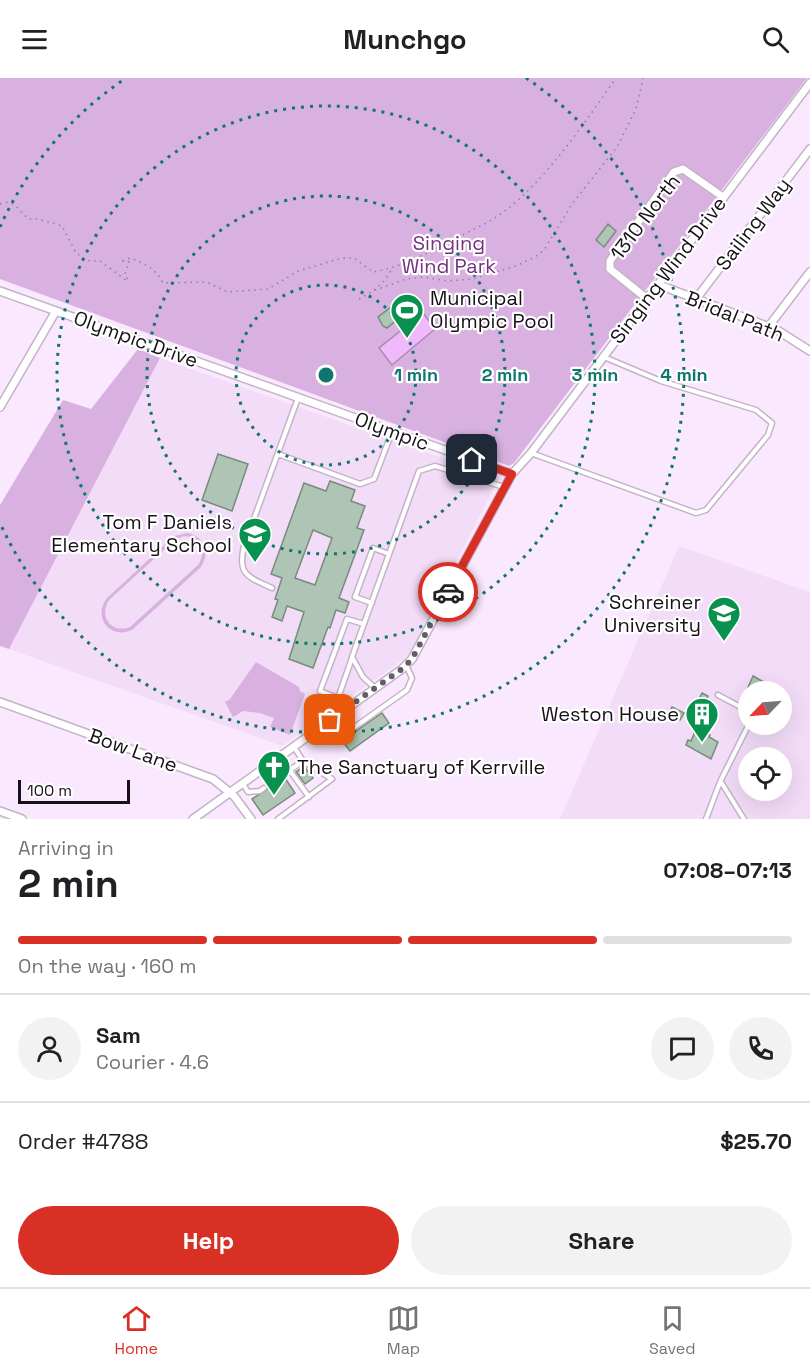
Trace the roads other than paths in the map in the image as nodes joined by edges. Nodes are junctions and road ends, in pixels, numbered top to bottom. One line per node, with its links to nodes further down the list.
1 (810, 83): 3 (street, Singing Wind Drive)
2 (810, 149): 8 (street, Sailing Way)
3 (723, 197): 5 (street, Singing Wind Drive); 7 (street, 1310 North)
4 (810, 272): 10 (street)
5 (657, 284): 7 (street, Singing Wind Drive); 8 (street, Bridal Path)
6 (0, 291): 9 (street, Olympic Drive)
7 (646, 297): 12 (street, Singing Wind Drive)
8 (696, 299): 10 (street, Bridal Path)
9 (56, 311): 13 (street, Olympic Drive); 15 (street)
10 (769, 326): 11 (street, Bridal Path)
11 (810, 351)
12 (604, 357): 17 (street, Singing Wind Drive); 17 (lane)
13 (273, 388): 14 (street, Olympic)
14 (298, 397): 16 (street, Olympic); 18 (lane)
15 (1, 403)
16 (393, 431): 18 (lane); 19 (street, Olympic)
17 (531, 453): 19 (street, Singing Wind Drive)
18 (278, 454): 22 (lane)
19 (512, 474): 20 (street, Singing Wind Drive)
20 (504, 487): 21 (lane); 26 (street, Singing Wind Drive)
21 (389, 554): 23 (lane); 23 (lane)
22 (272, 588)
23 (372, 603): 24 (lane)
24 (364, 624): 25 (lane); 29 (lane)
25 (352, 657): 27 (lane); 29 (lane)
26 (406, 665): 27 (street, Singing Wind Drive); 33 (lane)
27 (375, 688): 32 (street, Singing Wind Drive)
28 (718, 695): 31 (lane)
29 (338, 698): 32 (lane)
30 (0, 702): 43 (street, Bow Lane)
31 (738, 706)
32 (345, 710): 33 (street, Singing Wind Drive)
33 (330, 720): 35 (street, Singing Wind Drive)
34 (744, 735): 39 (lane)
35 (294, 746): 36 (street, Singing Wind Drive); 37 (lane)
36 (280, 756): 38 (lane); 40 (street, Singing Wind Drive)
37 (303, 761): 38 (lane); 44 (lane)
38 (290, 770): 41 (lane); 44 (lane)
39 (720, 782): 50 (lane); 51 (lane)
40 (242, 784): 42 (lane); 43 (street, Singing Wind Drive)
41 (270, 784)
42 (264, 788)
43 (230, 792): 47 (street, Singing Wind Drive); 48 (street, Bow Lane)
44 (309, 797): 49 (lane)
45 (0, 811): 46 (street)
46 (22, 819)
47 (193, 819)
48 (251, 819)
49 (278, 819)
50 (706, 819)
51 (744, 819)

